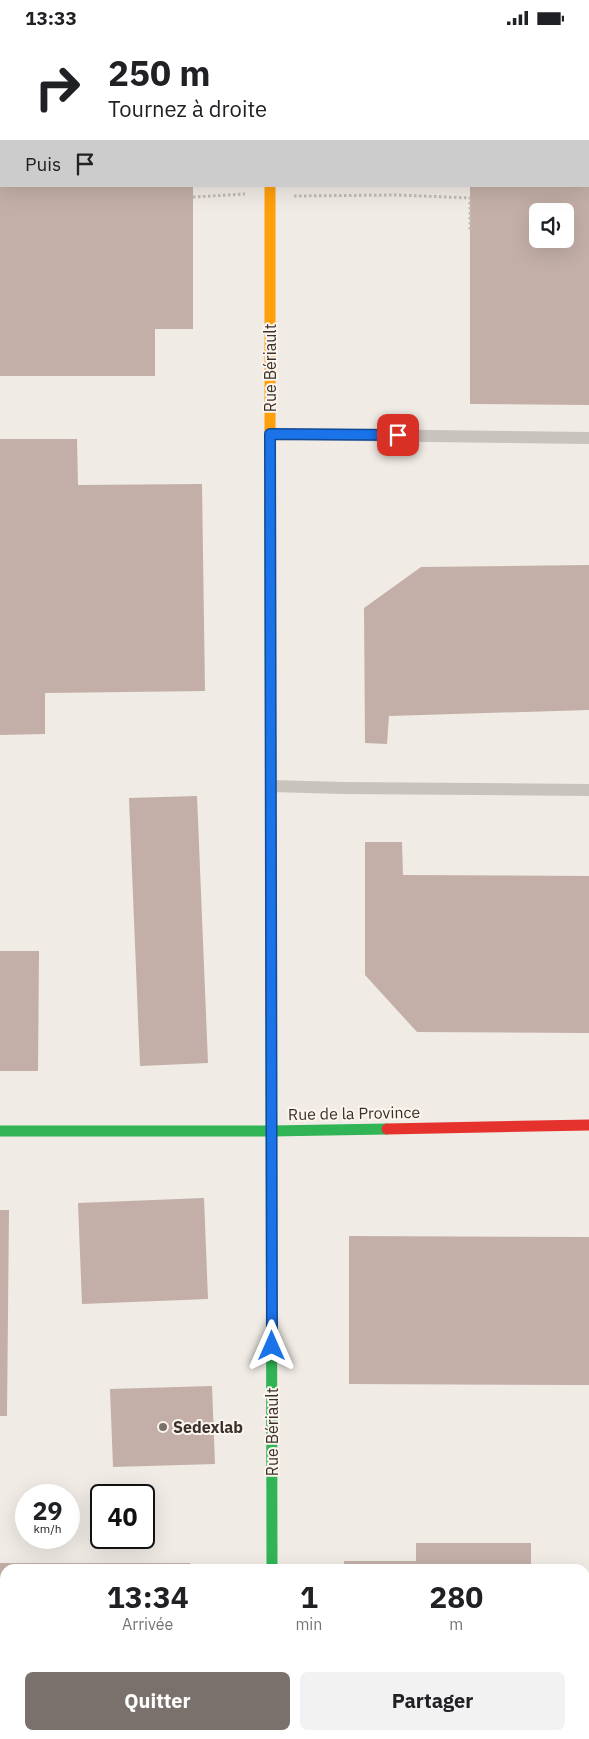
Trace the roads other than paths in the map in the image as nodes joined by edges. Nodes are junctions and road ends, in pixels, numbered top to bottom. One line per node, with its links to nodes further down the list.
1 (270, 187): 2 (street, Rue Bériault)
2 (270, 434): 3 (lane); 4 (street, Rue Bériault)
3 (589, 438)
4 (271, 786): 5 (lane); 8 (street, Rue Bériault)
5 (589, 790)
6 (589, 1125): 8 (street, Rue de la Province)
7 (0, 1131): 8 (street, Rue de la Province)
8 (271, 1131): 9 (street, Rue Bériault)
9 (272, 1564)

